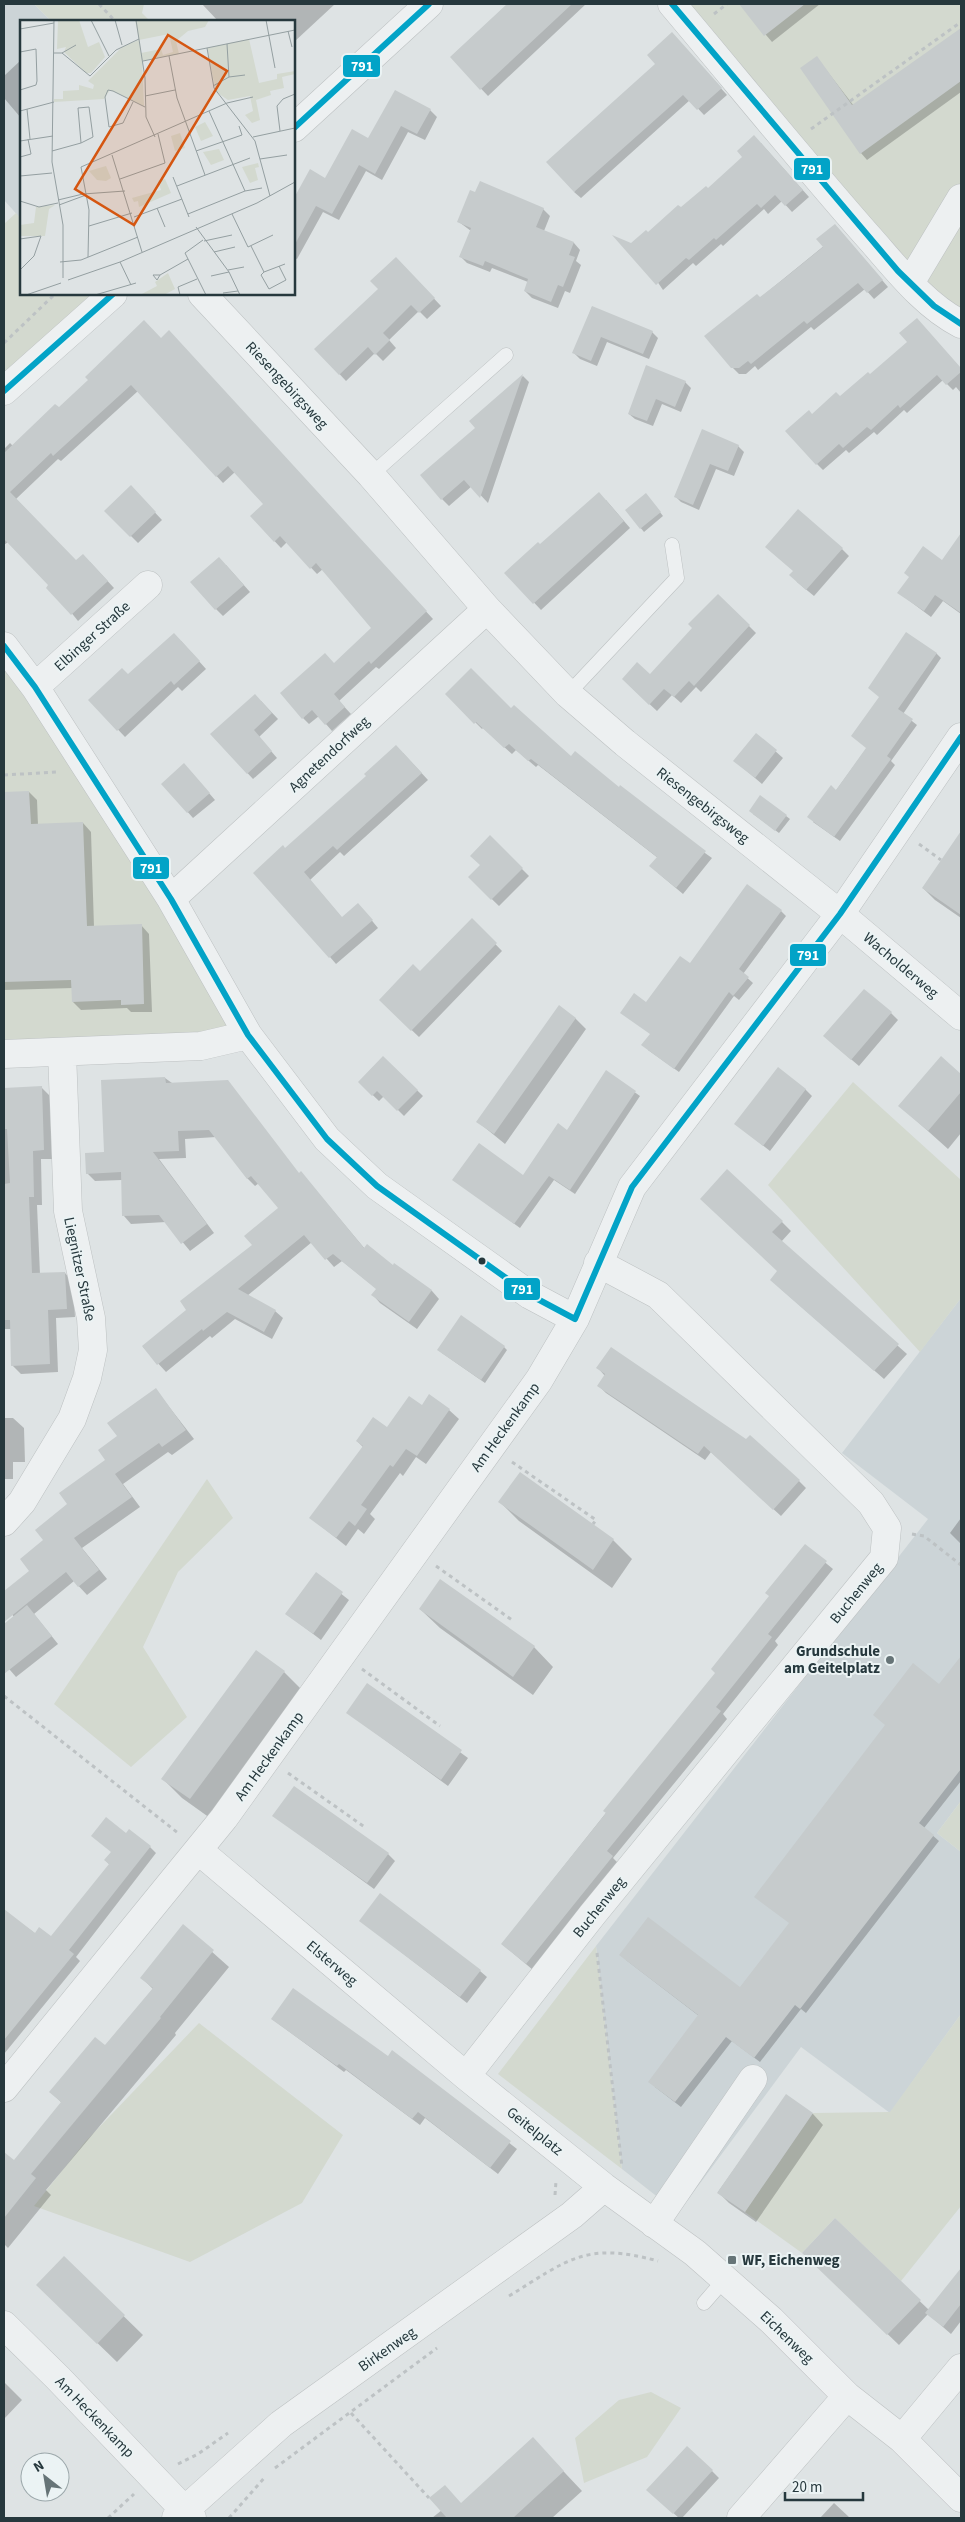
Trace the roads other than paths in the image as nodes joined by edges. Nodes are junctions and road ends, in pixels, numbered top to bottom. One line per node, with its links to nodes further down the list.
1 (428, 4): 3 (street)
2 (672, 4): 5 (street)
3 (295, 127)
4 (961, 198): 5 (street)
5 (910, 283): 8 (street)
6 (112, 295): 10 (street)
7 (203, 295): 11 (street, Riesengebirgsweg)
8 (961, 324)
9 (506, 355): 11 (lane)
10 (4, 391)
11 (371, 475): 14 (street, Riesengebirgsweg)
12 (672, 545): 17 (lane)
13 (148, 585): 16 (street, Elbinger Straße)
14 (487, 608): 17 (street, Riesengebirgsweg); 19 (street, Agnetendorfweg)
15 (4, 646): 16 (street)
16 (36, 687): 19 (street)
17 (568, 694): 20 (street, Riesengebirgsweg)
18 (961, 737): 20 (street, Am Heckenkamp)
19 (171, 899): 22 (street)
20 (840, 914): 21 (street, Wacholderweg); 25 (street, Am Heckenkamp)
21 (961, 1016)
22 (248, 1035): 23 (street); 26 (street)
23 (62, 1052): 24 (street); 27 (street, Liegnitzer Straße)
24 (4, 1054)
25 (598, 1263): 26 (street, Am Heckenkamp); 29 (street, Buchenweg)
26 (575, 1319): 28 (street, Am Heckenkamp)
27 (4, 1522)
28 (198, 1850): 29 (street, Elsterweg); 31 (street, Am Heckenkamp)
29 (466, 2076): 32 (street, Geitelplatz)
30 (753, 2079): 33 (street)
31 (4, 2088)
32 (613, 2194): 33 (street, Eichenweg); 41 (street, Birkenweg)
33 (654, 2224): 34 (street, Eichenweg)
34 (724, 2280): 35 (lane); 38 (street, Eichenweg)
35 (704, 2303)
36 (4, 2325): 41 (street, Am Heckenkamp)
37 (961, 2368): 39 (street)
38 (847, 2396): 39 (street, Eichenweg); 42 (street)
39 (902, 2439): 40 (street, Eichenweg)
40 (961, 2498)
41 (184, 2515)
42 (741, 2518)

